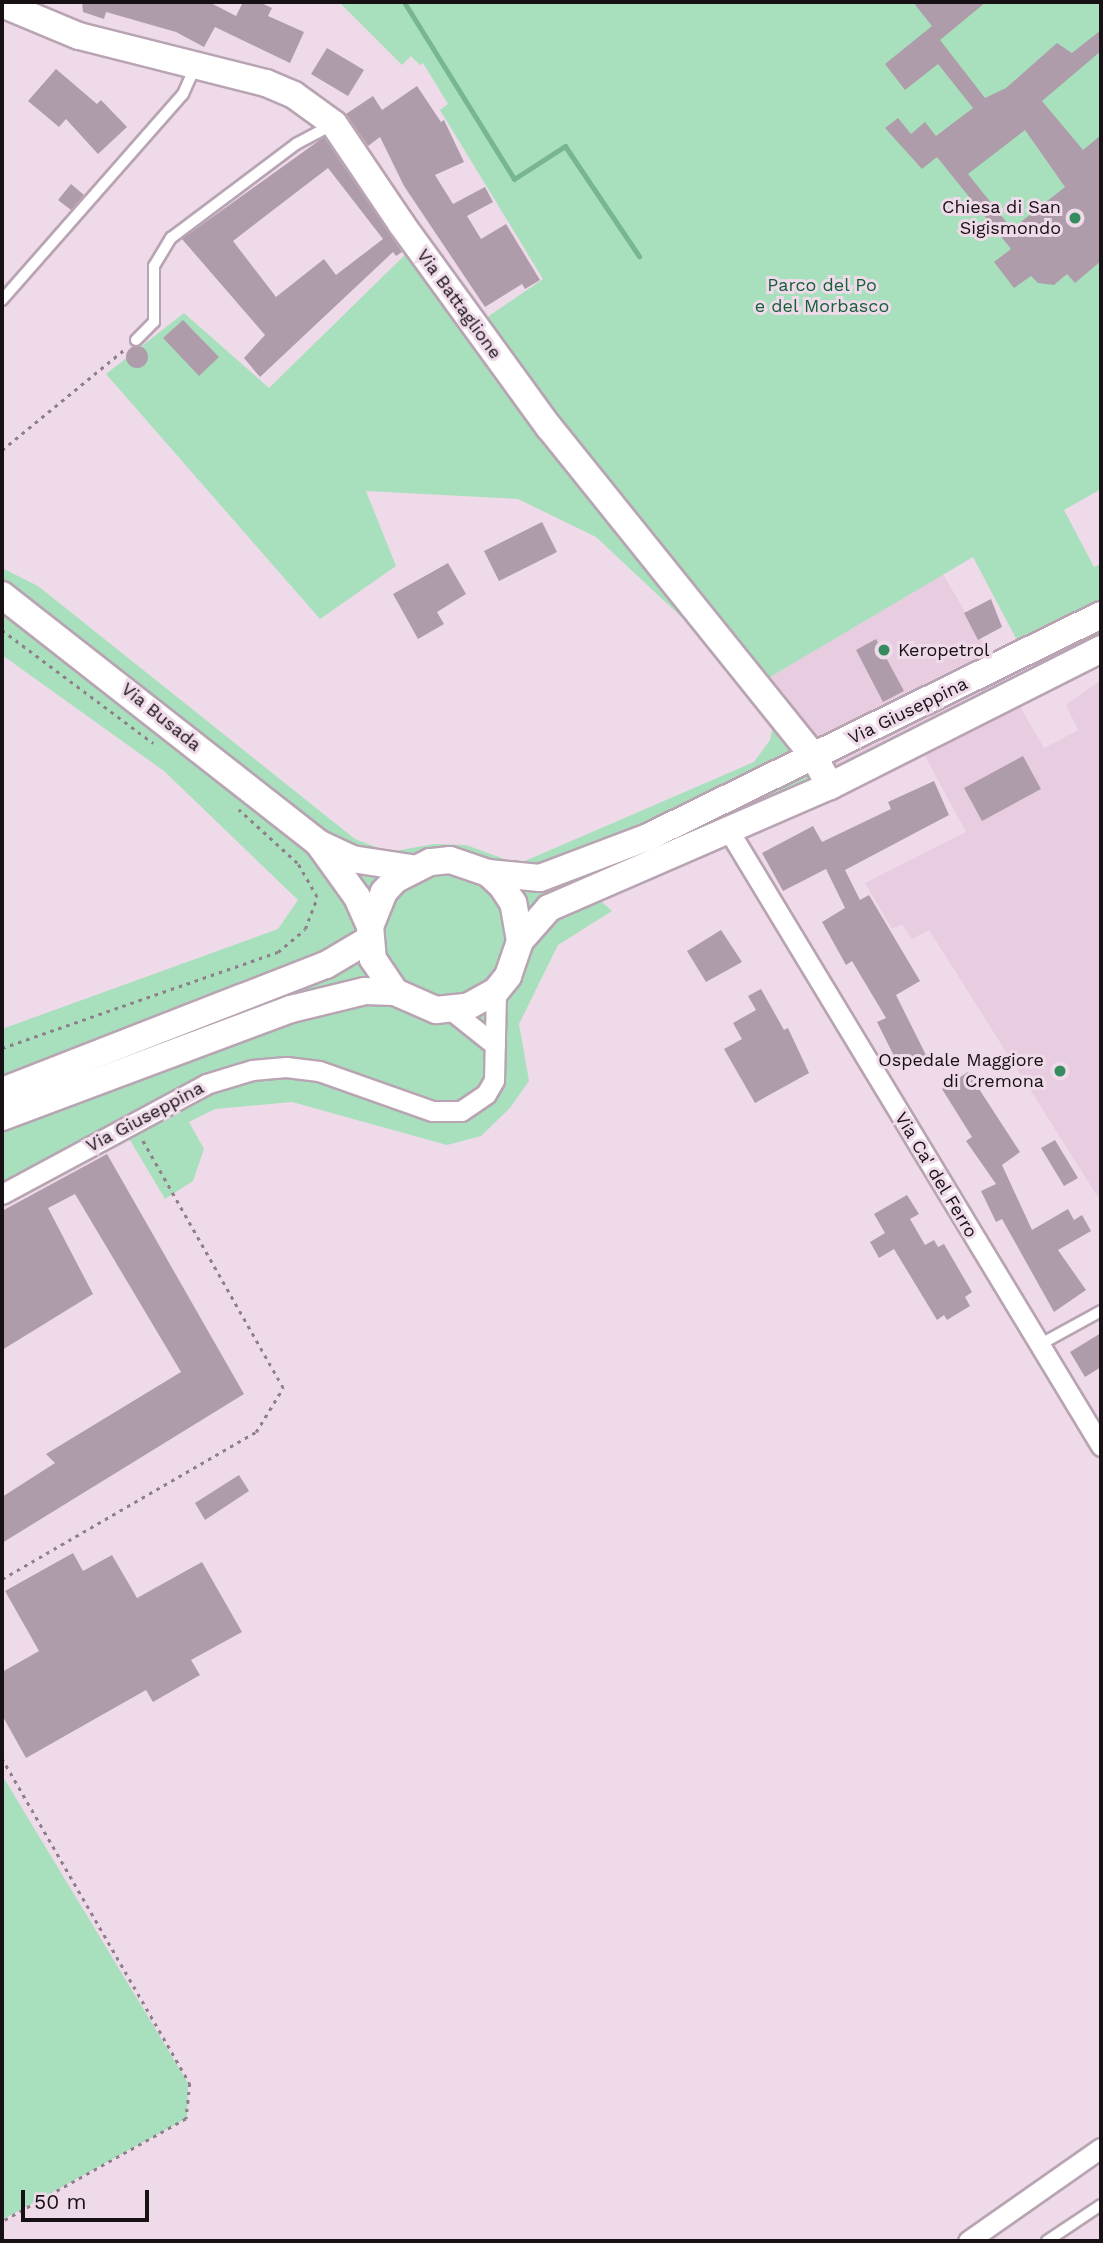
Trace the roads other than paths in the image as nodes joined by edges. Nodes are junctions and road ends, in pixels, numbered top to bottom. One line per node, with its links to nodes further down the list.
1 (2, 4): 2 (main road, Via Battaglione)
2 (197, 64): 3 (main road, Via Battaglione); 4 (lane)
3 (334, 124): 5 (lane); 9 (main road, Via Battaglione)
4 (2, 300)
5 (136, 340)
6 (2, 595): 13 (main road, Via Busada)
7 (1101, 615): 9 (main road, Via Giuseppina)
8 (1101, 649): 10 (main road, Via Giuseppina)
9 (814, 757): 10 (main road, Via Battaglione); 11 (main road, Via Giuseppina)
10 (830, 786): 12 (main road, Via Giuseppina)
11 (714, 806): 12 (main road); 15 (main road, Via Giuseppina)
12 (729, 831): 17 (main road, Via Giuseppina); 26 (street, Via Ca' del Ferro)
13 (318, 843): 14 (main road, Via Busada); 16 (main road, Via Busada)
14 (411, 869): 15 (main road); 16 (main road)
15 (488, 873): 17 (main road)
16 (370, 932): 19 (main road); 22 (main road)
17 (520, 940): 18 (main road)
18 (496, 991): 20 (main road); 21 (street, Via Giuseppina)
19 (395, 992): 20 (main road); 23 (main road)
20 (451, 1010): 21 (street)
21 (495, 1045): 24 (street, Via Giuseppina)
22 (2, 1091)
23 (2, 1117)
24 (2, 1194)
25 (1101, 1311): 26 (lane)
26 (1039, 1345): 27 (street, Via Ca' del Ferro)
27 (1101, 1446)
28 (1101, 2148): 30 (street)
29 (1101, 2205): 31 (lane)
30 (968, 2241)
31 (1047, 2241)

